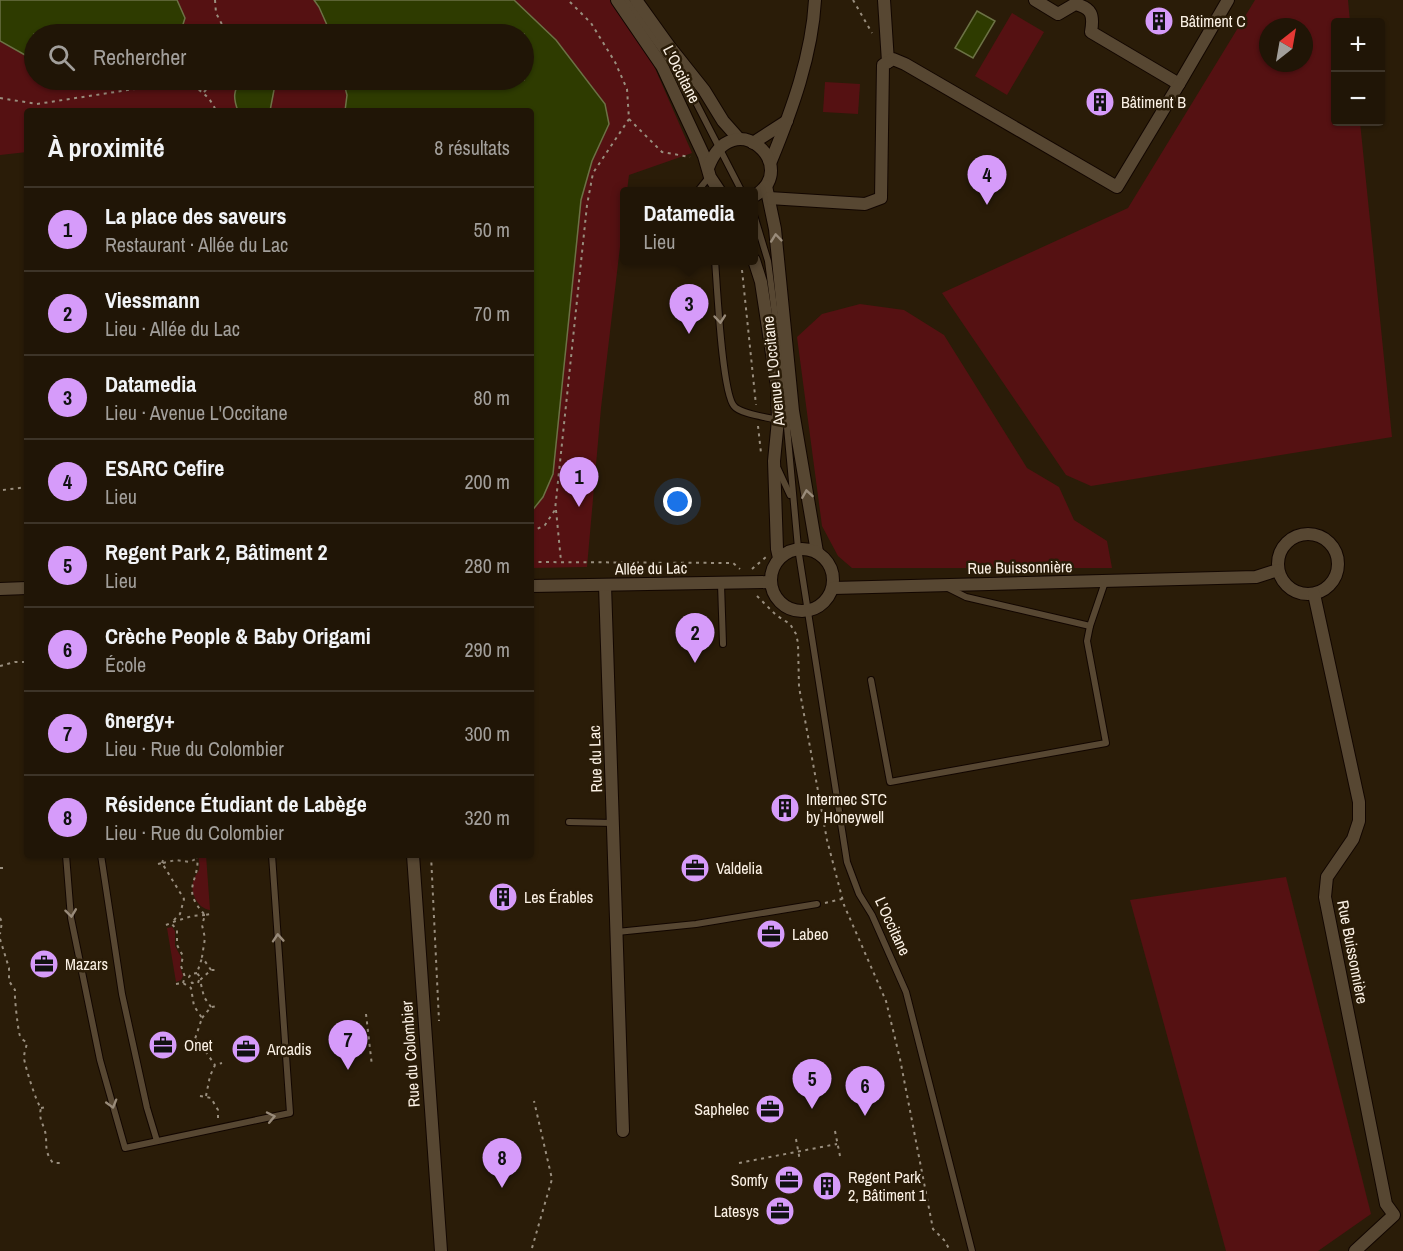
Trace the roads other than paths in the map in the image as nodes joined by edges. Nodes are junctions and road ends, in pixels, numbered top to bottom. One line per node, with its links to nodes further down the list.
1 (617, 0): 18 (street, L'Occitane)
2 (626, 0): 11 (lane, L'Occitane)
3 (636, 0): 9 (street, L'Occitane)
4 (815, 0): 13 (street)
5 (884, 0): 10 (street)
6 (1035, 0): 8 (street)
7 (1228, 0): 12 (street)
8 (1087, 3): 12 (street)
9 (669, 46): 11 (lane, L'Occitane); 14 (street, L'Occitane)
10 (888, 62): 12 (street); 22 (street)
11 (682, 77): 16 (lane)
12 (1179, 84)
13 (788, 120): 15 (street); 17 (street)
14 (739, 139): 15 (street); 16 (street)
15 (753, 143): 17 (street)
16 (719, 147): 18 (street); 21 (lane)
17 (771, 161): 22 (street)
18 (709, 172): 19 (lane); 20 (street, L'Occitane)
19 (700, 187)
20 (715, 187)
21 (739, 187)
22 (767, 192): 23 (street); 33 (street, Avenue L'Occitane, one-way to 22)
23 (758, 195)
24 (758, 230): 27 (lane, Avenue L'Occitane)
25 (715, 265): 29 (lane, one-way to 29)
26 (755, 265): 28 (street, Avenue L'Occitane)
27 (773, 305): 28 (lane, Avenue L'Occitane); 31 (lane, Avenue L'Occitane)
28 (770, 333): 29 (street)
29 (778, 420): 30 (street)
30 (774, 461): 31 (lane, Avenue L'Occitane); 34 (street)
31 (793, 504): 32 (lane, Avenue L'Occitane)
32 (798, 548): 33 (street); 34 (street); 46 (lane, Avenue L'Occitane)
33 (817, 552): 43 (street)
34 (779, 558): 36 (street)
35 (1278, 570): 37 (street, Rue Buissonnière); 45 (street); 45 (street)
36 (771, 582): 38 (street, Allée du Lac); 46 (street)
37 (1105, 582): 40 (street, Rue Buissonnière); 47 (lane)
38 (721, 584): 39 (street, Allée du Lac); 48 (lane)
39 (605, 585): 41 (street, Allée du Lac); 51 (street, Rue du Lac)
40 (942, 585): 43 (street, Rue Buissonnière); 47 (lane)
41 (534, 586)
42 (24, 588): 44 (street)
43 (833, 588): 46 (street)
44 (0, 589)
45 (1314, 594): 60 (street, Rue Buissonnière)
46 (808, 611): 62 (lane, L'Occitane)
47 (1090, 626): 49 (lane)
48 (723, 644)
49 (872, 680)
50 (569, 822): 51 (lane)
51 (613, 823): 57 (street, Rue du Lac)
52 (66, 858): 59 (lane, one-way to 59)
53 (101, 858): 59 (lane)
54 (272, 858): 59 (lane, one-way to 54)
55 (412, 858): 61 (street, Rue du Colombier)
56 (817, 904): 57 (lane)
57 (617, 932): 58 (street, Rue du Lac)
58 (623, 1131)
59 (157, 1141)
60 (1399, 1211): 63 (street, Rue Buissonnière)
61 (441, 1251)
62 (972, 1251)
63 (1355, 1251)

